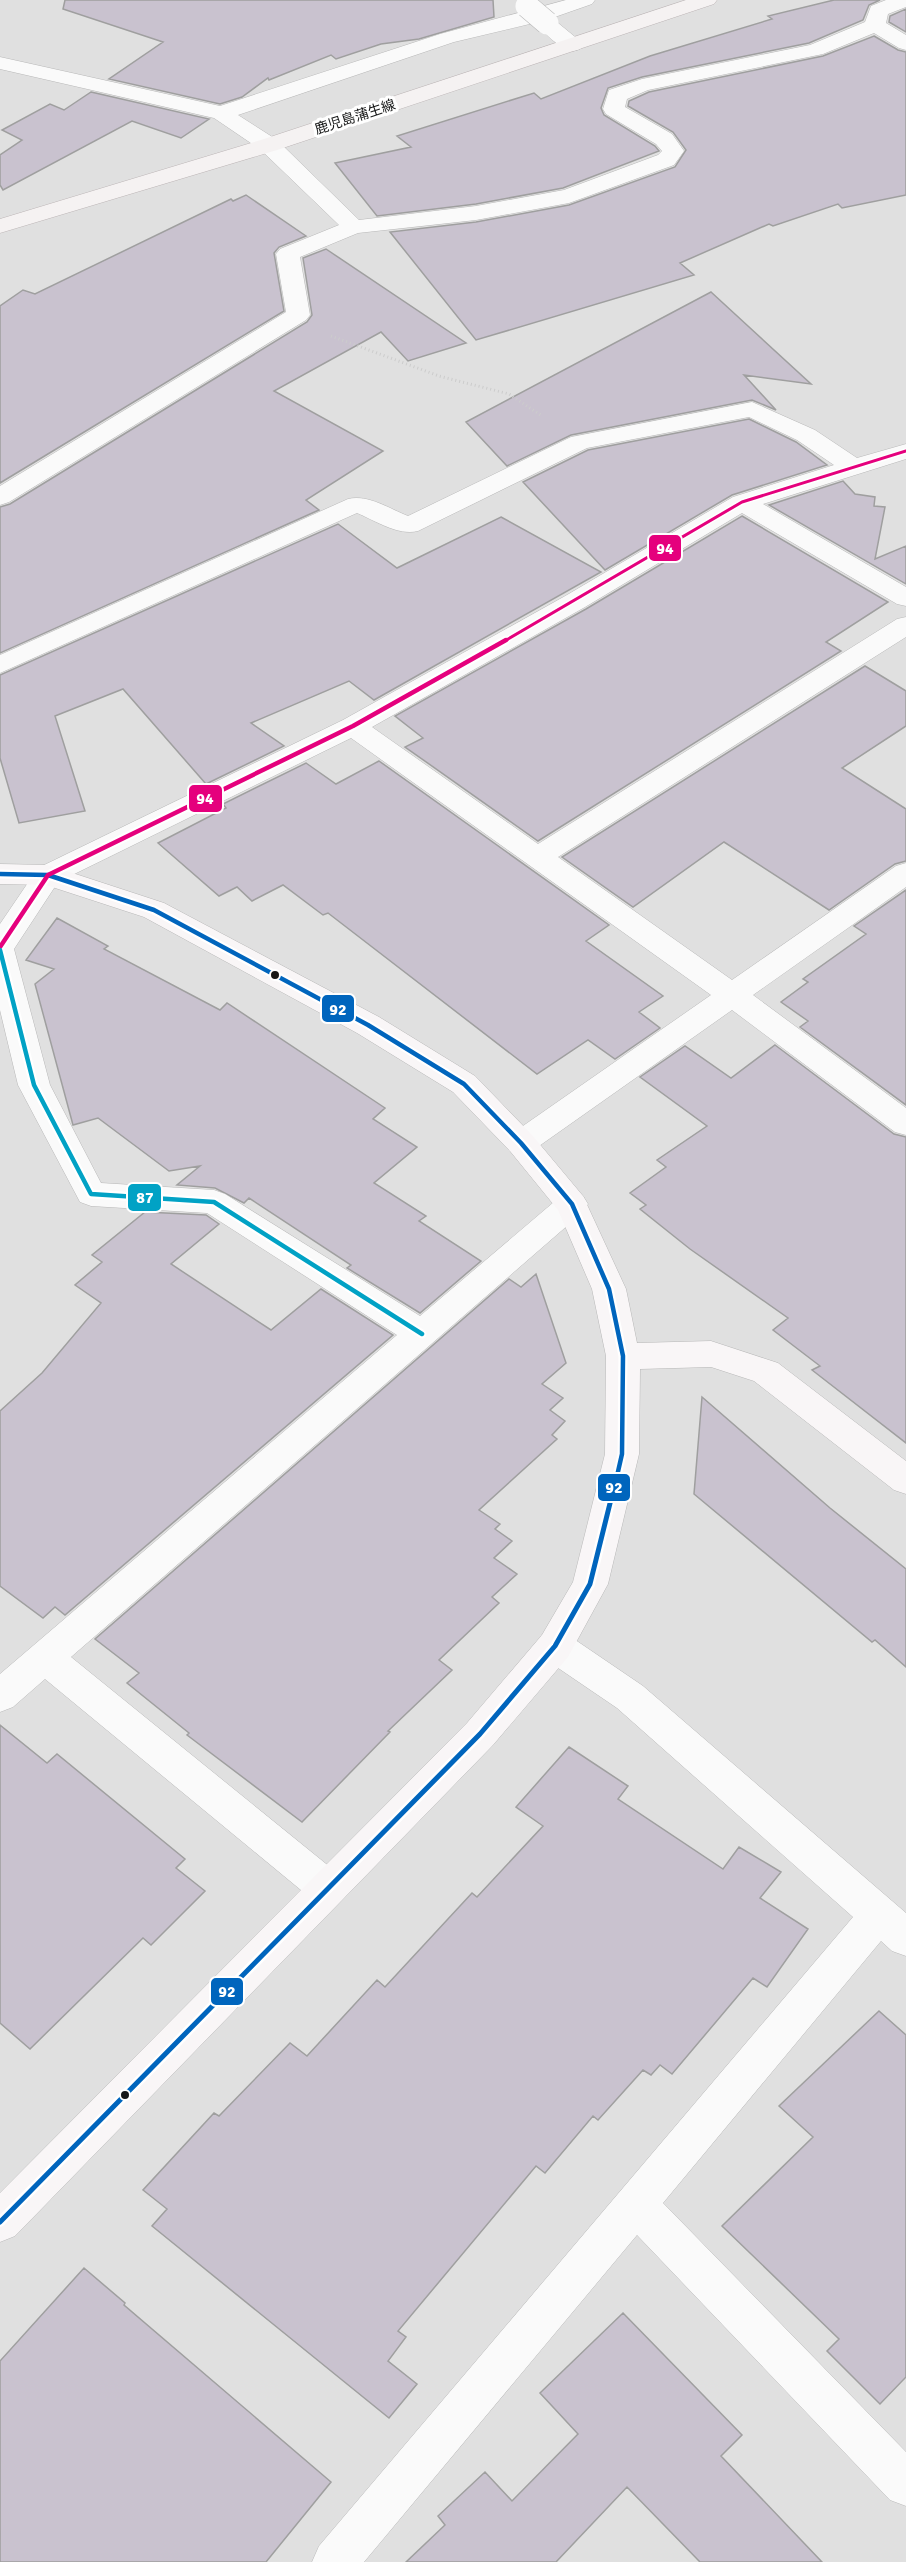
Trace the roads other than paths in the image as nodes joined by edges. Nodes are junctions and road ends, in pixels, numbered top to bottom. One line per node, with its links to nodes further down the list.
1 (585, 0): 9 (street)
2 (707, 0): 7 (main road, 鹿児島蒲生線)
3 (905, 0): 5 (street)
4 (524, 3): 7 (street, bridge)
5 (875, 25): 6 (street); 12 (street)
6 (906, 44)
7 (573, 45): 10 (main road, 鹿児島蒲生線)
8 (0, 63): 9 (street)
9 (221, 113): 10 (street)
10 (269, 145): 11 (main road, 鹿児島蒲生線); 12 (street)
11 (0, 226)
12 (354, 227): 15 (street)
13 (906, 451): 14 (street)
14 (853, 467): 16 (street); 19 (street)
15 (0, 497)
16 (742, 502): 17 (street); 20 (street)
17 (906, 598)
18 (906, 625): 21 (street)
19 (0, 665)
20 (353, 726): 21 (street); 24 (street)
21 (538, 857): 26 (street)
22 (906, 873): 26 (street)
23 (0, 874): 24 (street)
24 (48, 875): 25 (street); 28 (street)
25 (0, 948): 30 (street)
26 (732, 995): 27 (street); 28 (street)
27 (906, 1124)
28 (521, 1143): 29 (street)
29 (572, 1204): 30 (street); 31 (street)
30 (422, 1334): 34 (street)
31 (623, 1356): 32 (street); 33 (street)
32 (906, 1480)
33 (555, 1646): 36 (street); 37 (street)
34 (45, 1658): 35 (street); 36 (street)
35 (0, 1696)
36 (327, 1888): 39 (street)
37 (893, 1926): 38 (street)
38 (635, 2204): 40 (street); 41 (street)
39 (0, 2222)
40 (906, 2484)
41 (348, 2557)

